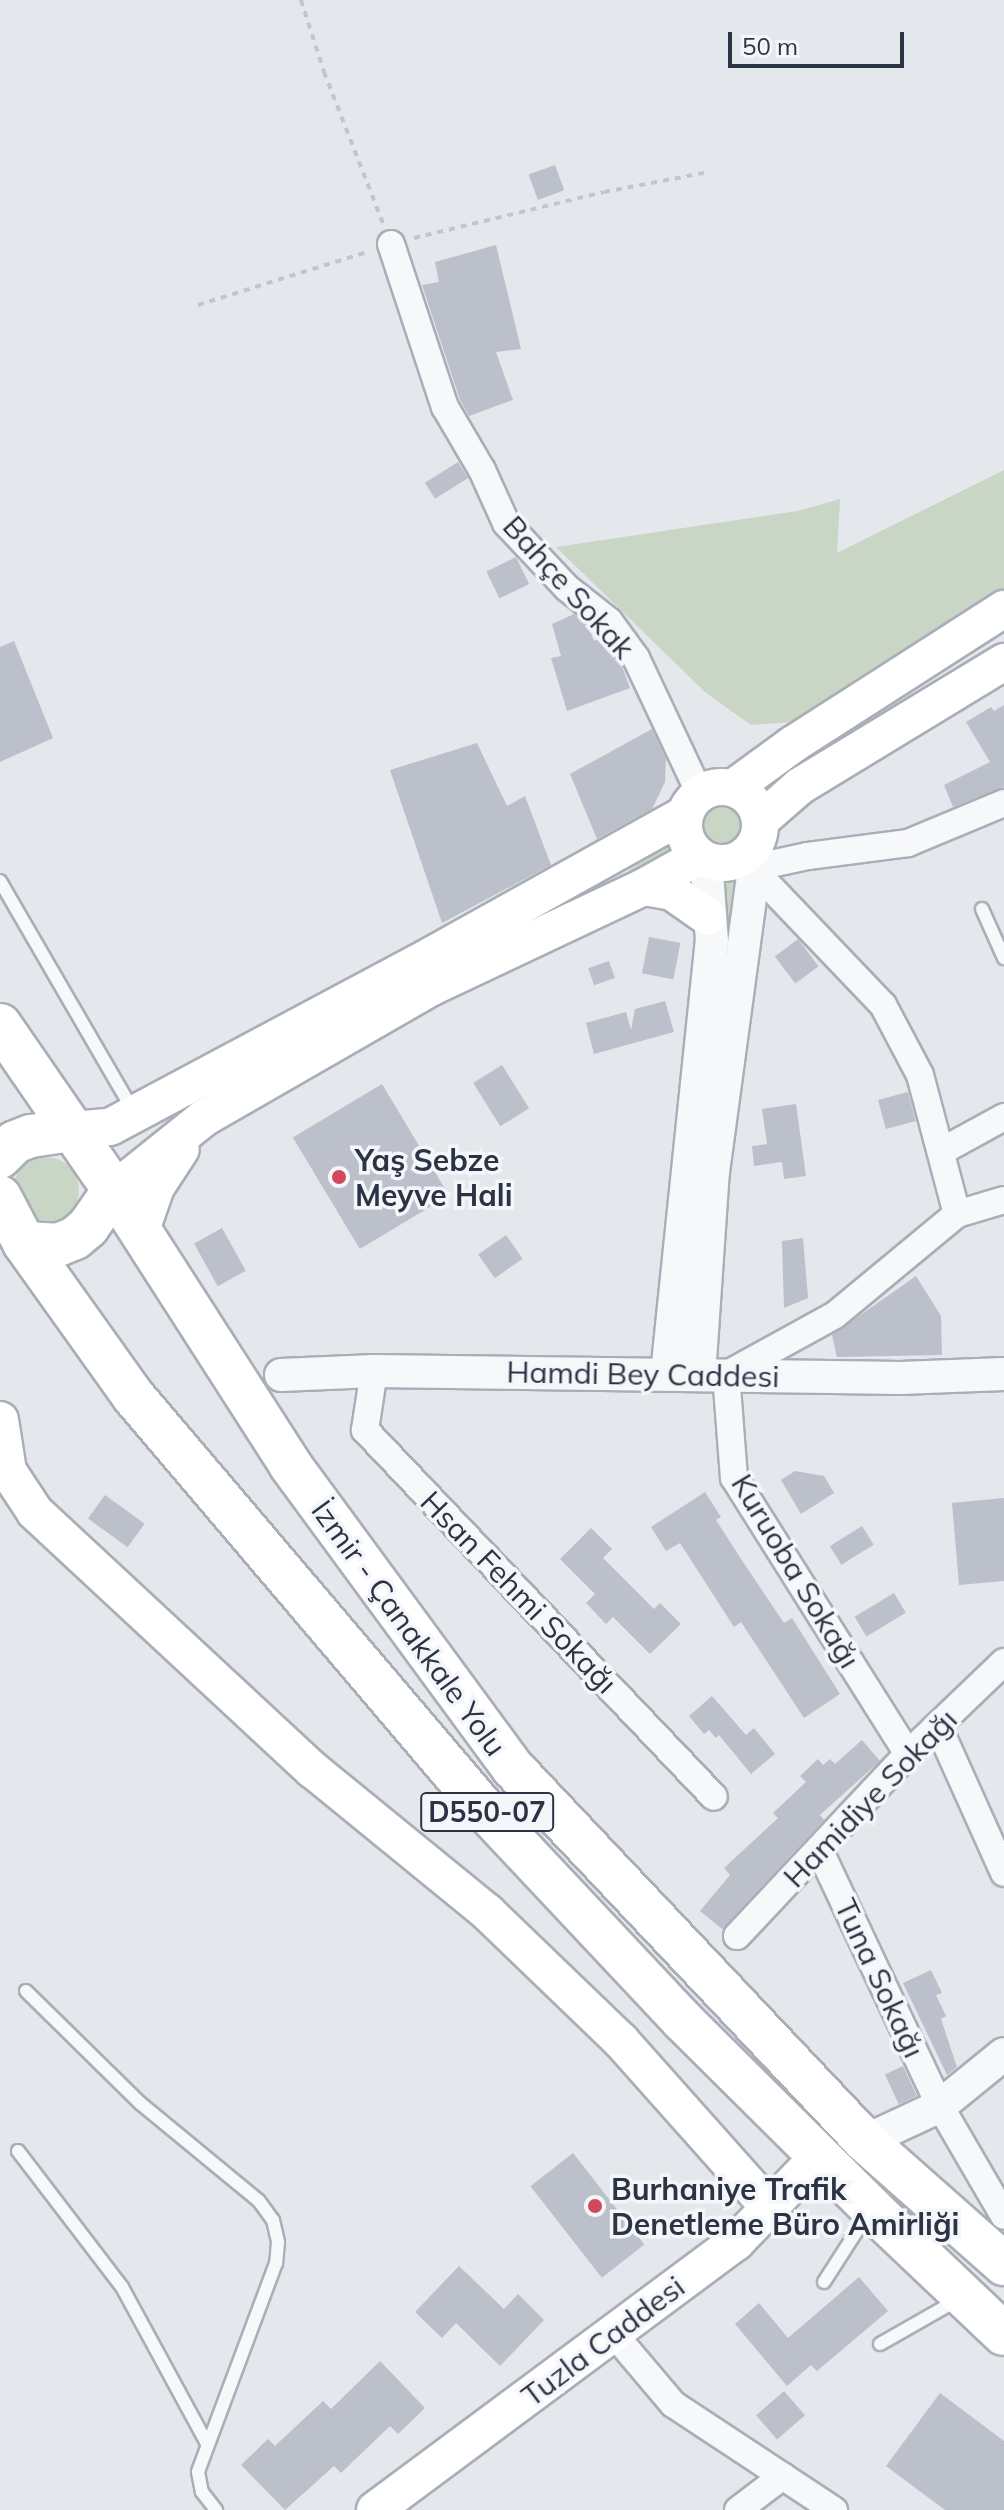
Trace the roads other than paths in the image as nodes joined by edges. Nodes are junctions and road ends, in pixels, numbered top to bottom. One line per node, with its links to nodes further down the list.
1 (391, 244): 4 (street, Bahçe Sokak)
2 (1004, 609): 4 (main road)
3 (1004, 662): 6 (main road)
4 (706, 799): 6 (main road); 7 (main road); 14 (main road)
5 (1004, 803): 6 (street)
6 (757, 842): 7 (main road); 18 (street); 30 (street)
7 (702, 858): 9 (main road); 11 (street)
8 (0, 881): 14 (lane)
9 (644, 887): 11 (main road); 16 (main road)
10 (982, 909): 12 (lane)
11 (708, 917): 27 (street)
12 (1004, 958)
13 (0, 1025): 17 (highway, İzmir - Çanakkale Yolu)
14 (135, 1113): 17 (main road)
15 (1004, 1117): 18 (street)
16 (204, 1118): 20 (main road); 24 (main road)
17 (72, 1130): 19 (highway); 20 (highway, İzmir - Çanakkale Yolu)
18 (942, 1151): 23 (street)
19 (0, 1157)
20 (114, 1190): 24 (highway, İzmir - Çanakkale Yolu / D550-07); 25 (highway)
21 (0, 1197): 25 (highway, İzmir - Çanakkale Yolu)
22 (1004, 1200): 23 (street)
23 (957, 1214): 30 (street)
24 (140, 1233): 42 (highway, İzmir - Çanakkale Yolu / D550-07)
25 (12, 1245): 44 (highway, İzmir - Çanakkale Yolu / D550-07)
26 (374, 1371): 27 (street, Hamdi Bey Caddesi); 29 (street, Hamdi Bey Caddesi); 35 (street, Hsan Fehmi Sokağı)
27 (667, 1374): 30 (street, Hamdi Bey Caddesi)
28 (1004, 1374): 30 (street, Hamdi Bey Caddesi)
29 (281, 1375)
30 (712, 1375): 34 (street, Kuruoba Sokağı)
31 (0, 1420): 45 (main road)
32 (1004, 1662): 33 (street, Hamidiye Sokağı)
33 (938, 1726): 34 (street, Hamidiye Sokağı); 37 (street)
34 (908, 1754): 36 (street, Hamidiye Sokağı)
35 (714, 1797)
36 (819, 1849): 38 (street, Hamidiye Sokağı); 41 (street, Tuna Sokağı)
37 (1004, 1873)
38 (737, 1936)
39 (26, 1991): 54 (lane)
40 (1004, 2054): 41 (street)
41 (940, 2106): 42 (street); 47 (street, Tuna Sokağı)
42 (865, 2141): 48 (highway, İzmir - Çanakkale Yolu / D550-07)
43 (18, 2151): 54 (lane)
44 (819, 2156): 45 (main road, Tuzla Caddesi); 46 (highway, İzmir - Çanakkale Yolu / D550-07)
45 (770, 2208): 51 (main road, Tuzla Caddesi)
46 (871, 2208): 49 (lane); 50 (highway, İzmir - Çanakkale Yolu / D550-07)
47 (1004, 2216)
48 (1004, 2264)
49 (824, 2282)
50 (963, 2296): 52 (highway, İzmir - Çanakkale Yolu / D550-07); 53 (lane)
51 (613, 2333): 55 (street); 57 (main road, Tuzla Caddesi)
52 (1004, 2334)
53 (880, 2344)
54 (206, 2442): 56 (lane)
55 (783, 2476): 58 (street); 59 (street)
56 (216, 2510)
57 (375, 2510)
58 (738, 2510)
59 (834, 2510)

